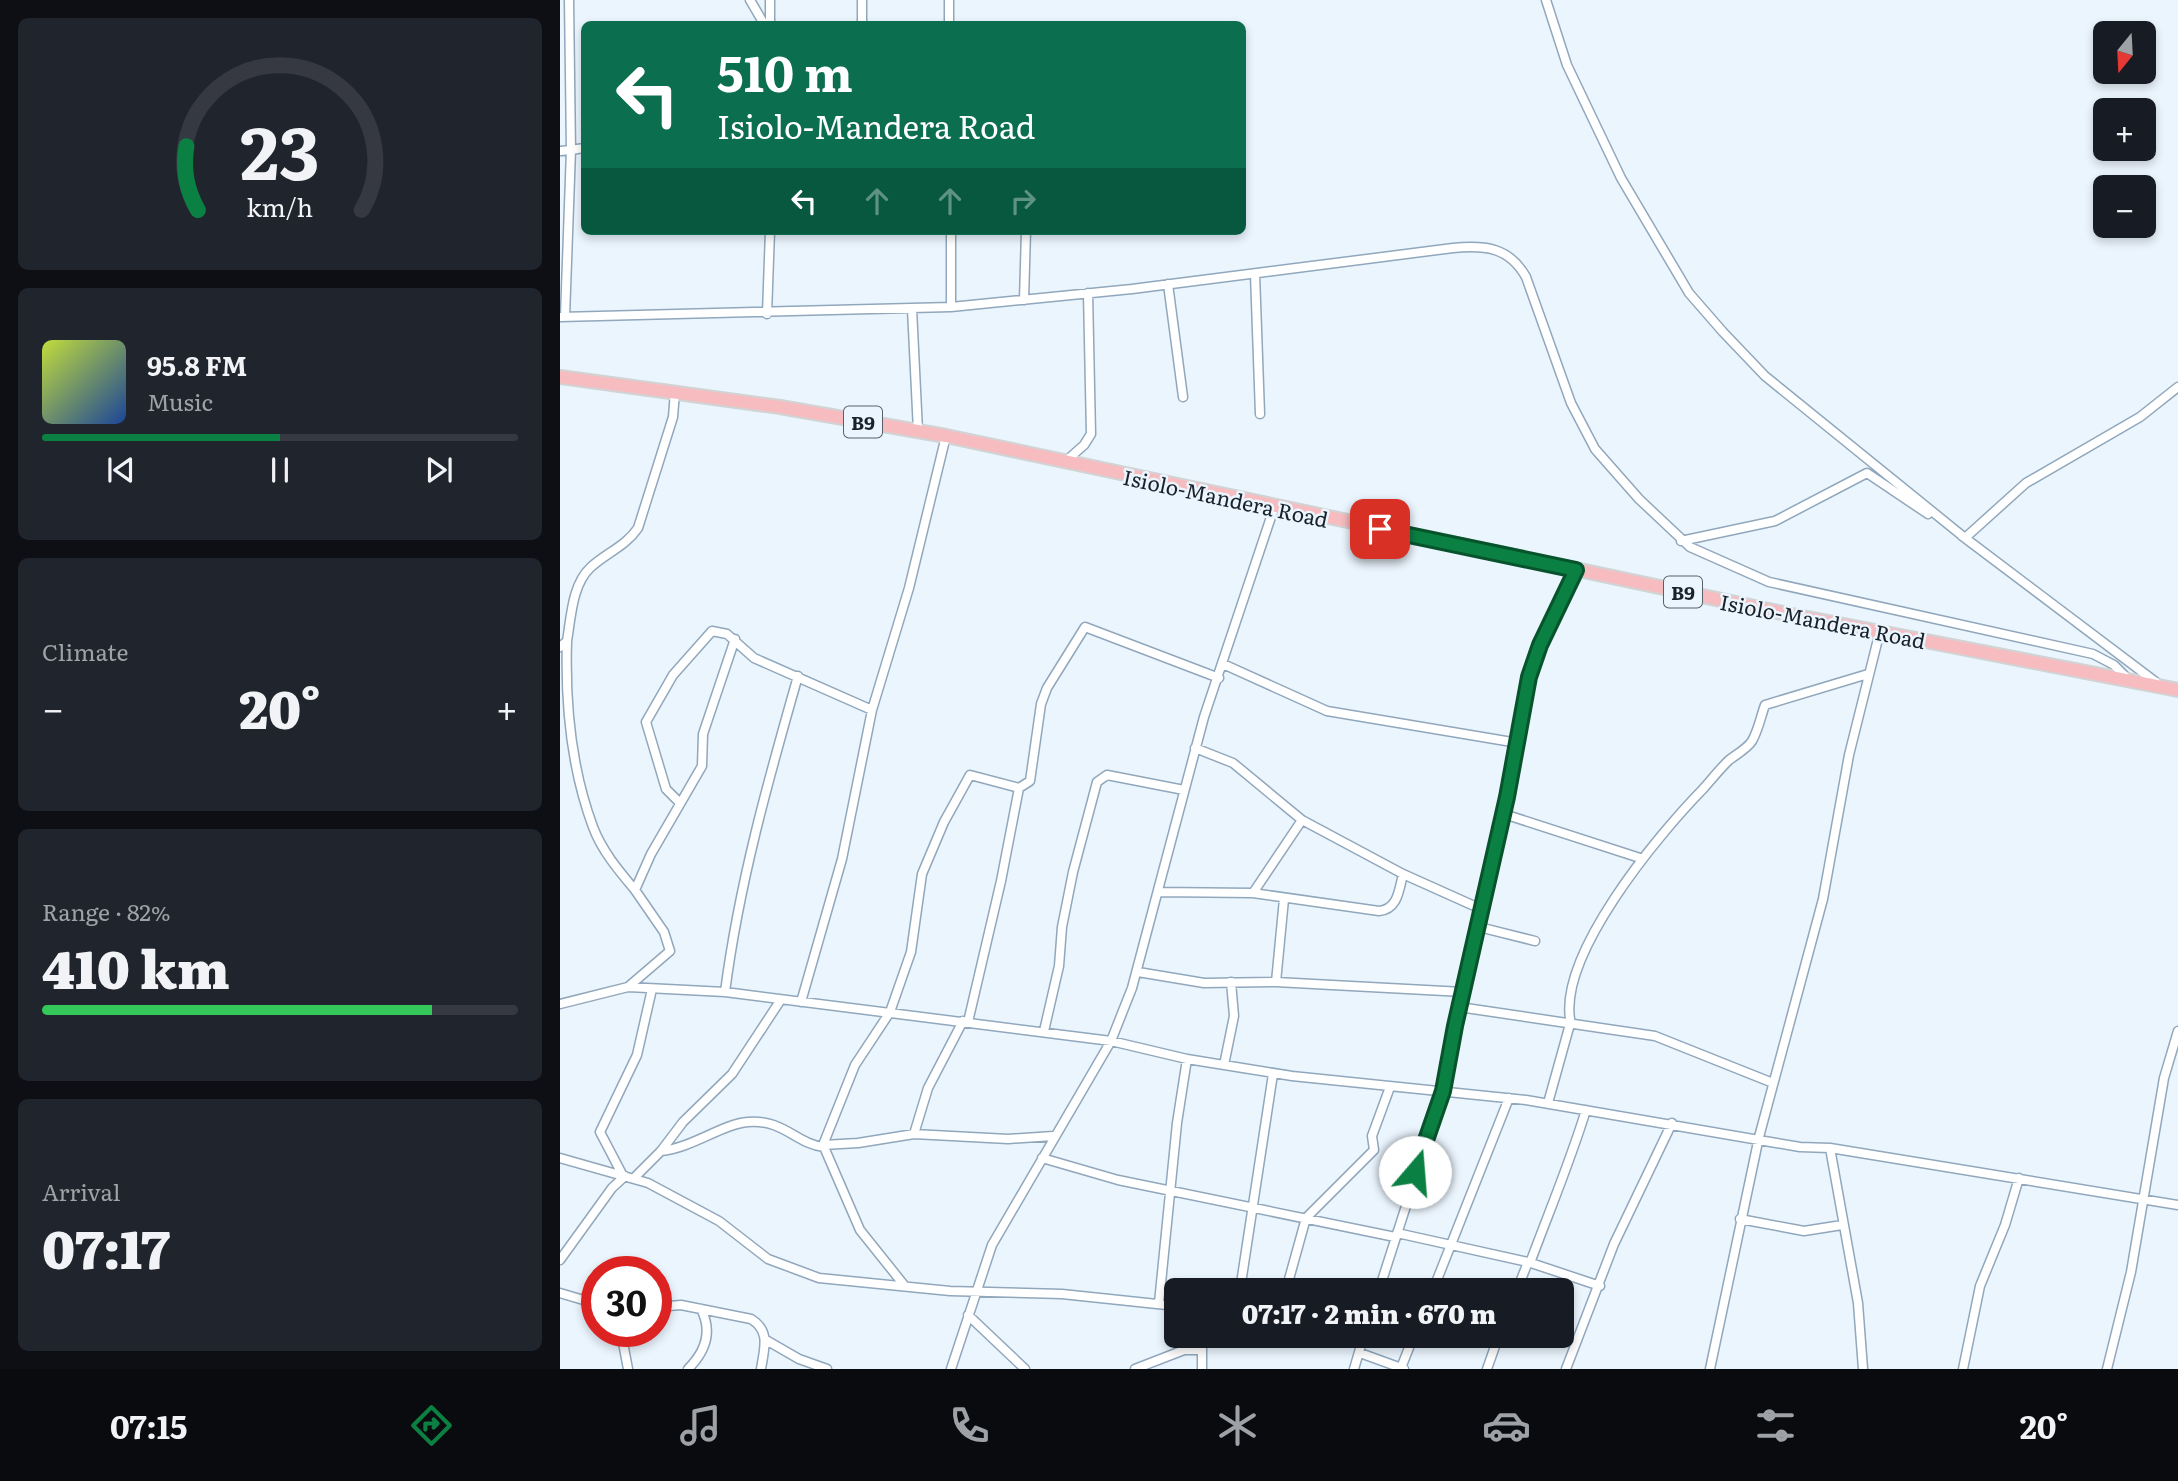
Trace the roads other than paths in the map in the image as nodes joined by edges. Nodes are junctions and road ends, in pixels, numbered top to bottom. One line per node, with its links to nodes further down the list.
1 (569, 0): 12 (street)
2 (750, 0): 7 (street)
3 (770, 0): 8 (street)
4 (862, 0): 9 (street)
5 (949, 0): 10 (street)
6 (1546, 0): 34 (street)
7 (762, 21)
8 (770, 21)
9 (862, 21)
10 (949, 21)
11 (581, 148): 12 (street)
12 (571, 150): 13 (street); 24 (street)
13 (560, 151)
14 (770, 235): 23 (street)
15 (951, 235): 21 (street)
16 (1026, 235): 20 (street)
17 (1255, 274): 18 (street); 29 (street); 35 (street)
18 (1168, 285): 19 (street); 28 (street)
19 (1088, 293): 20 (street); 32 (street)
20 (1024, 300): 21 (street)
21 (951, 307): 22 (street)
22 (912, 309): 23 (street); 30 (street)
23 (766, 314): 24 (street)
24 (562, 317)
25 (560, 377): 27 (highway, Isiolo-Mandera Road / B9)
26 (2178, 387): 34 (street)
27 (675, 392): 30 (highway, Isiolo-Mandera Road / B9); 39 (street)
28 (1183, 397)
29 (1260, 414)
30 (918, 432): 31 (highway, Isiolo-Mandera Road / B9)
31 (946, 436): 32 (highway, Isiolo-Mandera Road / B9); 47 (street)
32 (1066, 461): 33 (highway, Isiolo-Mandera Road / B9)
33 (1274, 508): 36 (highway, Isiolo-Mandera Road / B9); 40 (street)
34 (1965, 538): 35 (street); 45 (street)
35 (1681, 541): 44 (street)
36 (1576, 570): 37 (highway, Isiolo-Mandera Road / B9); 48 (street)
37 (1880, 631): 41 (street); 44 (highway, Isiolo-Mandera Road / B9)
38 (735, 639): 42 (street); 52 (street); 52 (street)
39 (564, 644): 57 (street)
40 (1223, 664): 43 (street); 48 (street)
41 (1868, 674): 55 (street); 84 (street)
42 (798, 676): 47 (street); 69 (street)
43 (1219, 678): 49 (street); 50 (street)
44 (2129, 680): 45 (highway, Isiolo-Mandera Road / B9)
45 (2162, 687): 46 (highway, Isiolo-Mandera Road / B9)
46 (2178, 690)
47 (873, 709): 72 (street)
48 (1517, 744): 53 (street)
49 (1195, 748): 51 (street); 54 (street)
50 (1018, 788): 75 (street); 76 (street)
51 (1184, 790): 58 (street); 78 (street)
52 (680, 803): 57 (street)
53 (1504, 814): 55 (street); 61 (street)
54 (1302, 820): 56 (street); 59 (street)
55 (1640, 858): 77 (street)
56 (1403, 874): 60 (street); 61 (street)
57 (635, 890): 67 (street)
58 (1159, 892): 59 (street); 64 (street)
59 (1253, 893): 60 (street)
60 (1284, 899): 66 (street)
61 (1482, 909): 62 (street)
62 (1479, 927): 63 (street); 70 (street)
63 (1535, 941)
64 (1138, 972): 65 (street); 80 (street)
65 (1231, 982): 66 (street); 82 (street)
66 (1276, 982): 70 (street)
67 (628, 987): 68 (street); 73 (street)
68 (652, 989): 69 (street); 99 (street)
69 (725, 992): 71 (street)
70 (1463, 992): 74 (street)
71 (780, 1000): 72 (street); 96 (street)
72 (801, 1002): 75 (street)
73 (560, 1004)
74 (1459, 1007): 77 (street); 86 (street)
75 (890, 1012): 76 (street); 94 (street)
76 (966, 1021): 78 (street); 91 (street)
77 (1571, 1024): 84 (street); 88 (street)
78 (1044, 1031): 80 (street)
79 (2178, 1031): 102 (street)
80 (1111, 1041): 81 (street); 92 (street)
81 (1187, 1059): 82 (street); 101 (street)
82 (1224, 1065): 83 (street)
83 (1273, 1074): 85 (street); 104 (street)
84 (1773, 1083): 93 (street)
85 (1390, 1087): 86 (street); 105 (street)
86 (1443, 1091): 87 (street); 108 (street)
87 (1508, 1098): 88 (street); 109 (street)
88 (1548, 1103): 89 (street)
89 (1586, 1110): 90 (street); 111 (street)
90 (1672, 1123): 93 (street); 118 (street)
91 (914, 1134): 92 (street); 94 (street)
92 (1053, 1136): 98 (street)
93 (1759, 1138): 95 (street); 106 (street)
94 (823, 1146): 96 (street); 117 (street)
95 (1830, 1148): 100 (street); 107 (street)
96 (661, 1151): 99 (street)
97 (560, 1158): 99 (street)
98 (1042, 1158): 101 (street); 119 (street)
99 (627, 1176): 110 (street); 117 (street)
100 (2019, 1178): 102 (street); 148 (street)
101 (1170, 1190): 104 (street); 122 (street)
102 (2144, 1197): 103 (street); 149 (street)
103 (2178, 1205)
104 (1252, 1207): 105 (street); 112 (street)
105 (1307, 1218): 108 (street); 113 (street)
106 (1740, 1219): 107 (street); 146 (street)
107 (1842, 1225): 147 (street)
108 (1396, 1235): 109 (street); 114 (street)
109 (1453, 1244): 111 (street); 115 (street)
110 (560, 1260)
111 (1529, 1262): 116 (street); 118 (street)
112 (1242, 1278)
113 (1290, 1278)
114 (1383, 1278)
115 (1438, 1278)
116 (1522, 1278)
117 (904, 1285): 119 (street)
118 (1600, 1286): 145 (street)
119 (974, 1292): 122 (street); 126 (street)
120 (560, 1293): 121 (street)
121 (581, 1299)
122 (1159, 1303): 123 (street)
123 (1164, 1304)
124 (672, 1305): 125 (street)
125 (701, 1309): 127 (street); 136 (street)
126 (968, 1315): 139 (street); 140 (street)
127 (766, 1340): 137 (street); 138 (street)
128 (624, 1347): 135 (street)
129 (1361, 1348): 133 (street)
130 (1410, 1348): 134 (street)
131 (1494, 1348): 144 (street)
132 (1202, 1350): 141 (street); 142 (street)
133 (1360, 1353): 134 (street); 143 (street)
134 (1403, 1368)
135 (628, 1369)
136 (688, 1369)
137 (761, 1369)
138 (827, 1369)
139 (951, 1369)
140 (1025, 1369)
141 (1135, 1369)
142 (1202, 1369)
143 (1354, 1369)
144 (1487, 1369)
145 (1566, 1369)
146 (1710, 1369)
147 (1863, 1369)
148 (1963, 1369)
149 (2107, 1369)

